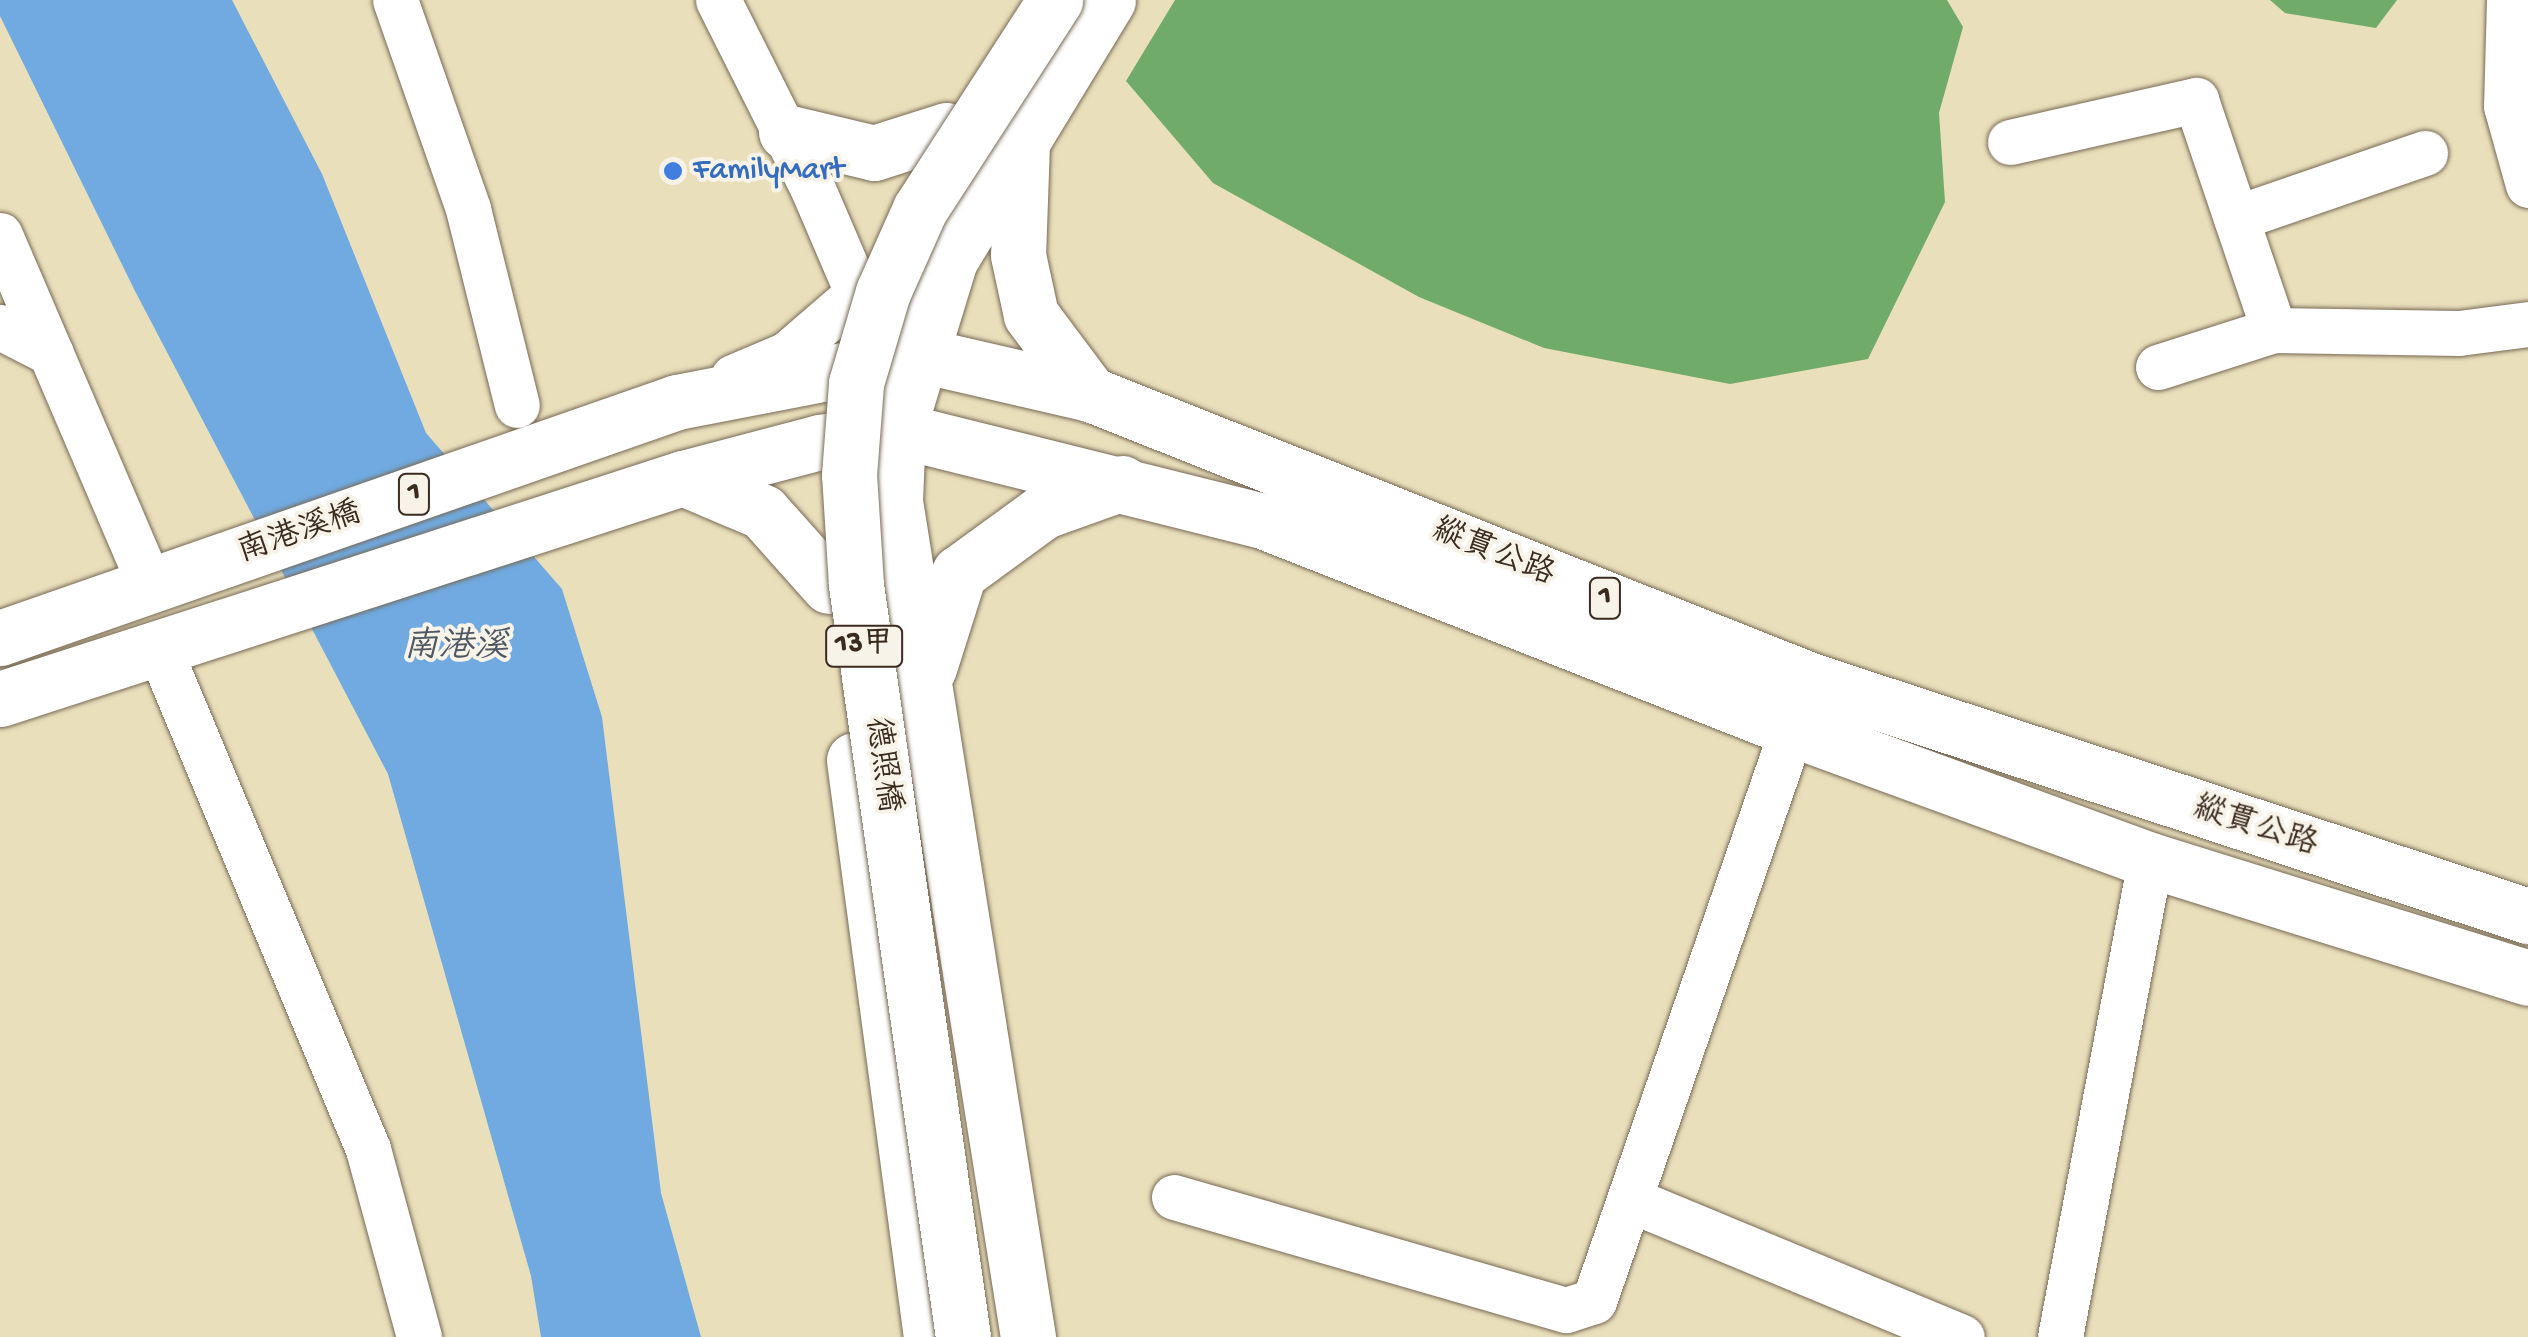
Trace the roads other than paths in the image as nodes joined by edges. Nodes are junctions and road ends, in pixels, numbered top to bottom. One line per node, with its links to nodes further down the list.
1 (395, 0): 25 (street)
2 (718, 0): 9 (street)
3 (1038, 0): 8 (main road)
4 (1055, 0): 44 (main road, 德照橋 / 13甲, bridge)
5 (1081, 0): 45 (main road, 德照橋 / 13甲)
6 (1108, 0): 10 (main road)
7 (2509, 0): 13 (street)
8 (946, 130): 9 (main road); 16 (main road)
9 (786, 132): 16 (street)
10 (1022, 136): 21 (main road); 23 (main road)
11 (2010, 142): 14 (street)
12 (2425, 153): 14 (street)
13 (2528, 185)
14 (2236, 218): 19 (street)
15 (0, 235): 20 (street)
16 (858, 292): 21 (main road); 24 (street)
17 (2528, 324): 19 (street)
18 (0, 327): 20 (street)
19 (2274, 330): 22 (street)
20 (52, 353): 30 (street)
21 (881, 360): 23 (main road, 縱貫公路 / 1); 24 (main road, 縱貫公路 / 1); 26 (main road); 27 (main road)
22 (2158, 367)
23 (1090, 394): 36 (main road, 縱貫公路 / 1)
24 (677, 402): 30 (main road, 南港溪橋 / 1)
25 (517, 405)
26 (898, 430): 27 (main road, 縱貫公路 / 1); 29 (main road, 縱貫公路 / 1); 34 (main road)
27 (820, 442): 28 (main road, 縱貫公路 / 1); 31 (main road)
28 (682, 478): 31 (main road); 33 (main road, 南港溪橋 / 1)
29 (1122, 483): 34 (main road); 36 (main road, 縱貫公路 / 1)
30 (167, 581): 32 (main road, 1); 33 (main road)
31 (829, 586): 43 (main road)
32 (0, 638)
33 (182, 638): 35 (main road, 1); 42 (street)
34 (927, 676): 46 (main road)
35 (0, 699)
36 (1801, 704): 37 (main road, 縱貫公路 / 1); 38 (main road, 縱貫公路 / 1); 41 (street)
37 (2150, 860): 39 (main road, 縱貫公路 / 1); 48 (street)
38 (2528, 916)
39 (2528, 978)
40 (1174, 1197): 41 (street)
41 (1631, 1200): 47 (street)
42 (419, 1337)
43 (932, 1337)
44 (963, 1337)
45 (983, 1337)
46 (1028, 1337)
47 (1962, 1337)
48 (2060, 1337)

